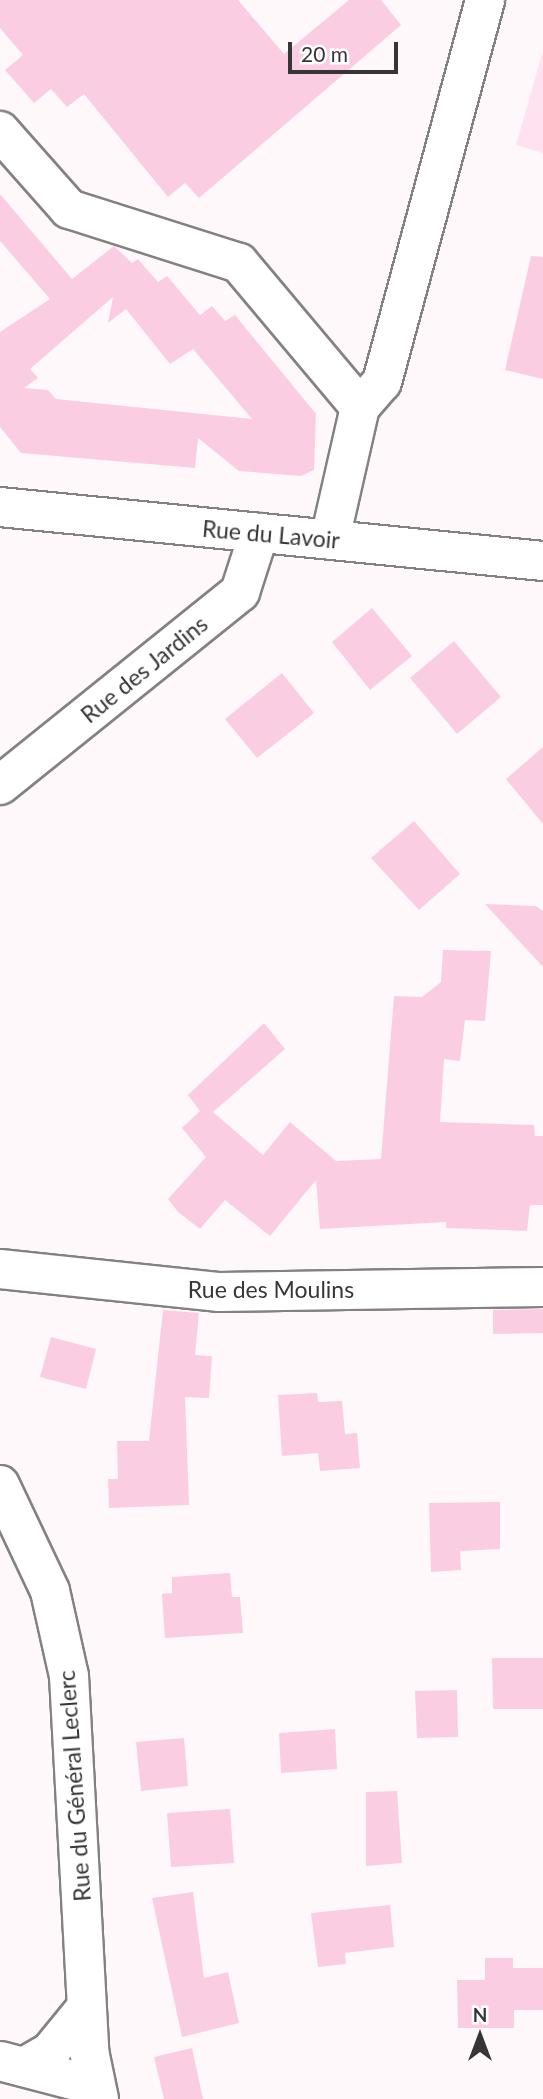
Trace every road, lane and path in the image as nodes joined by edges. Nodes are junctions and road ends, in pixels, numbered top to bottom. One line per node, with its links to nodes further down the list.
1 (485, 0): 3 (street)
2 (0, 131): 3 (street)
3 (359, 407): 6 (street)
4 (0, 507): 5 (street, Rue du Lavoir)
5 (259, 533): 6 (street, Rue du Lavoir); 8 (street, Rue des Jardins)
6 (330, 539): 7 (street, Rue du Lavoir)
7 (543, 561)
8 (0, 785)
9 (0, 1269): 10 (street, Rue des Moulins)
10 (543, 1287)
11 (0, 1485): 12 (street, Rue du Général Leclerc)
12 (86, 2008): 13 (street); 14 (street, Rue du Général Leclerc)
13 (12, 2064): 14 (street)
14 (97, 2092)

